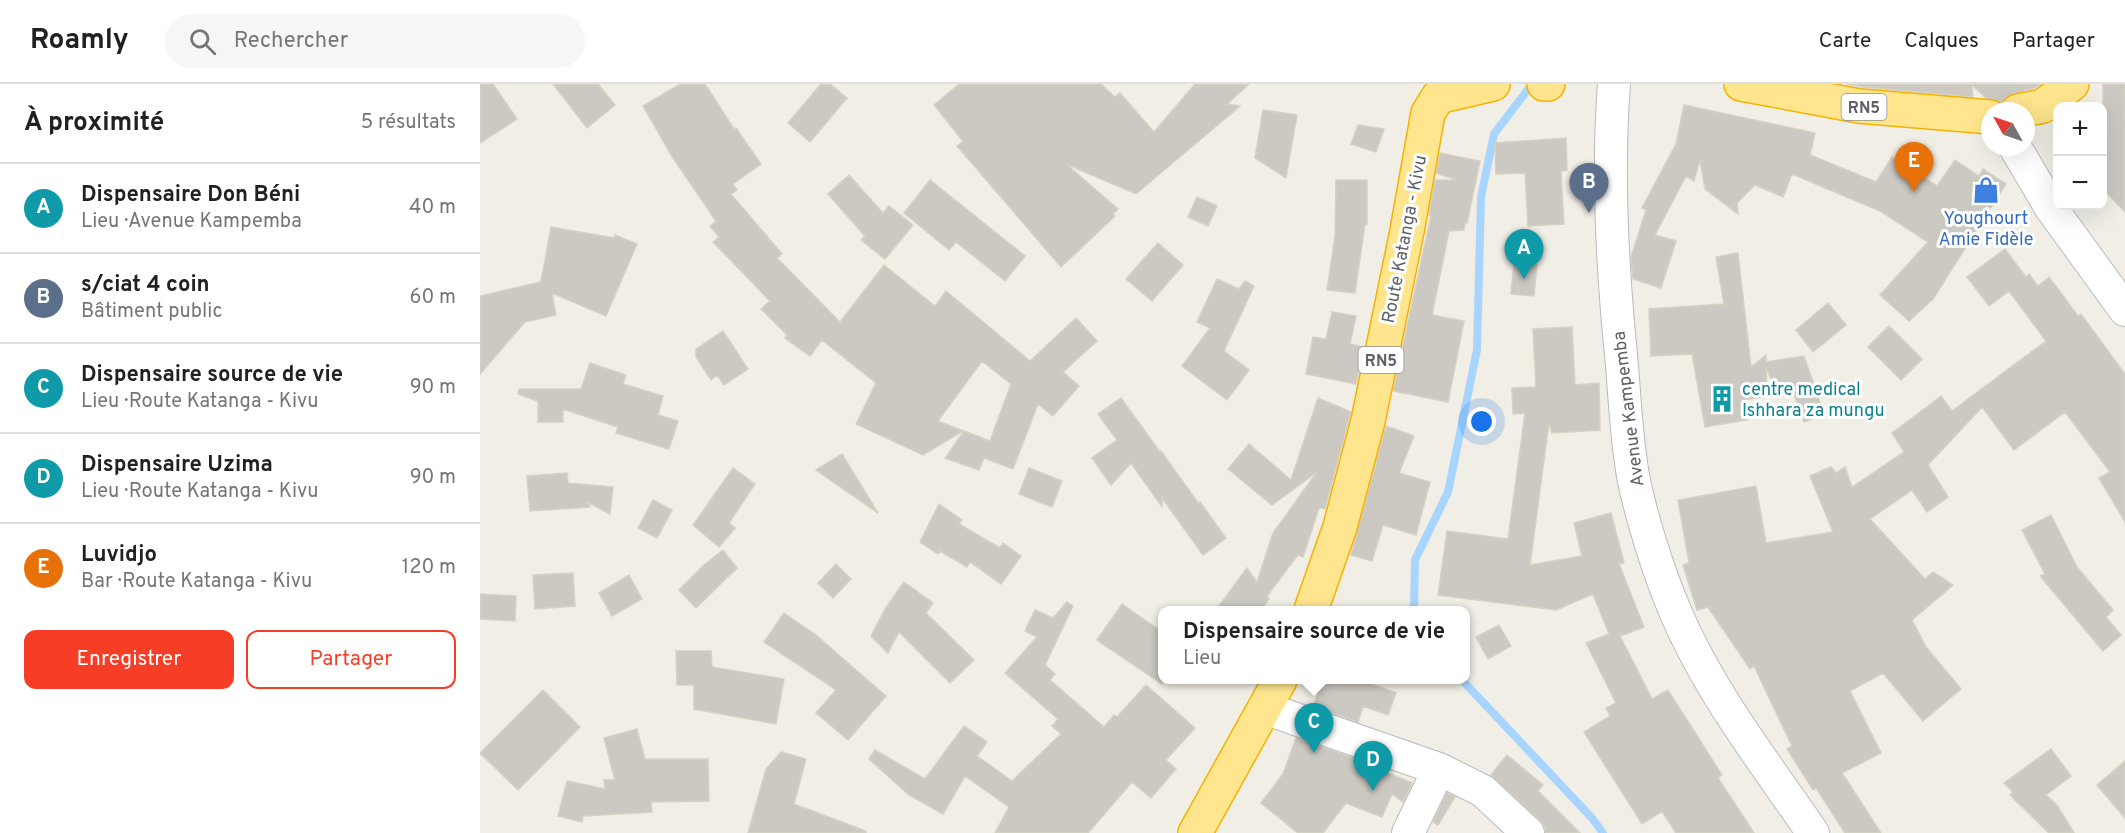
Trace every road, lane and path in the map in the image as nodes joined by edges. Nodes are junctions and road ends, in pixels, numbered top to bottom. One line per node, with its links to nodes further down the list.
1 (1493, 84): 9 (highway, Route Katanga - Kivu / RN5)
2 (1614, 84): 16 (street, Avenue Kampemba)
3 (1741, 84): 6 (highway, RN5)
4 (2072, 84): 5 (highway)
5 (2035, 108)
6 (1981, 116)
7 (2020, 156): 8 (street)
8 (2125, 310)
9 (1312, 606)
10 (1278, 684): 11 (highway)
11 (1264, 708): 12 (street); 13 (highway)
12 (1439, 769): 14 (street); 15 (street)
13 (1195, 833)
14 (1408, 833)
15 (1528, 833)
16 (1813, 833)

